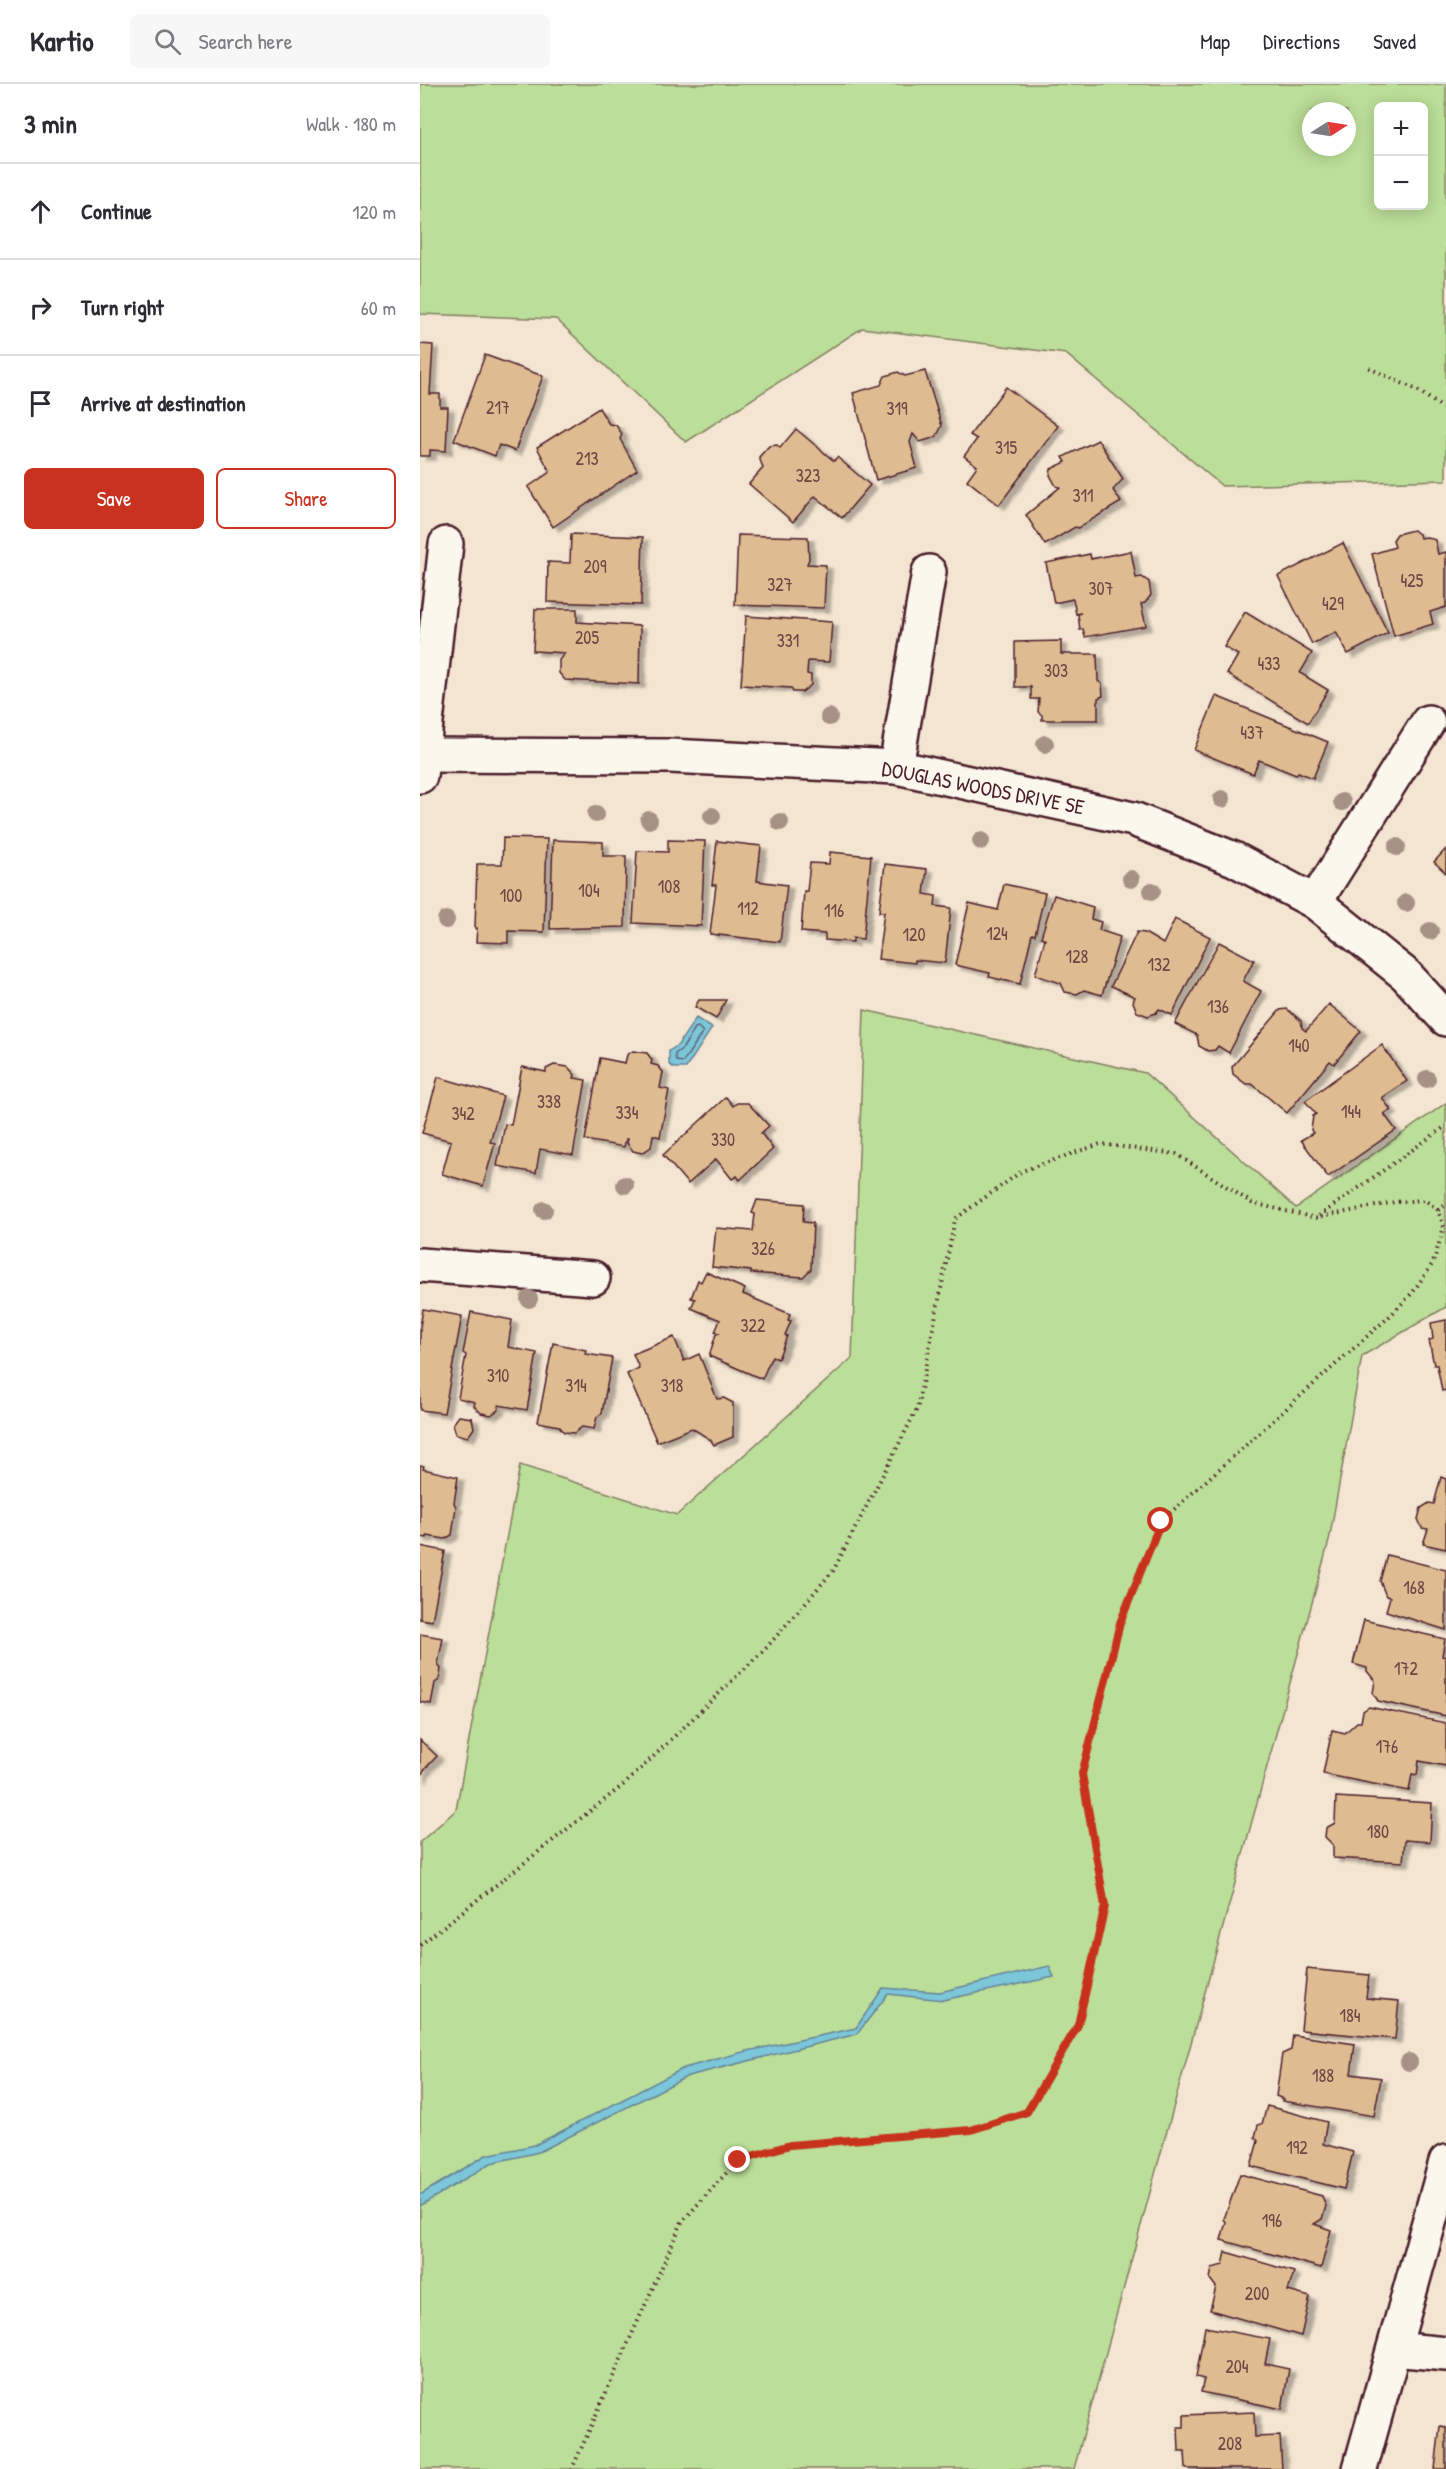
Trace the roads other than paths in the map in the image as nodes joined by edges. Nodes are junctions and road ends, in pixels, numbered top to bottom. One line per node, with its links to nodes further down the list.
1 (446, 544): 4 (street)
2 (929, 572): 5 (street)
3 (1428, 722): 6 (street)
4 (421, 762): 5 (street, DOUGLAS WOODS DRIVE SE)
5 (896, 767): 6 (street, DOUGLAS WOODS DRIVE SE)
6 (1315, 902): 7 (street, DOUGLAS WOODS DRIVE SE)
7 (1446, 1019)
8 (420, 1264): 9 (street)
9 (593, 1278)
10 (1446, 2162): 11 (street)
11 (1394, 2349): 12 (street); 13 (street)
12 (1446, 2355)
13 (1360, 2469)

